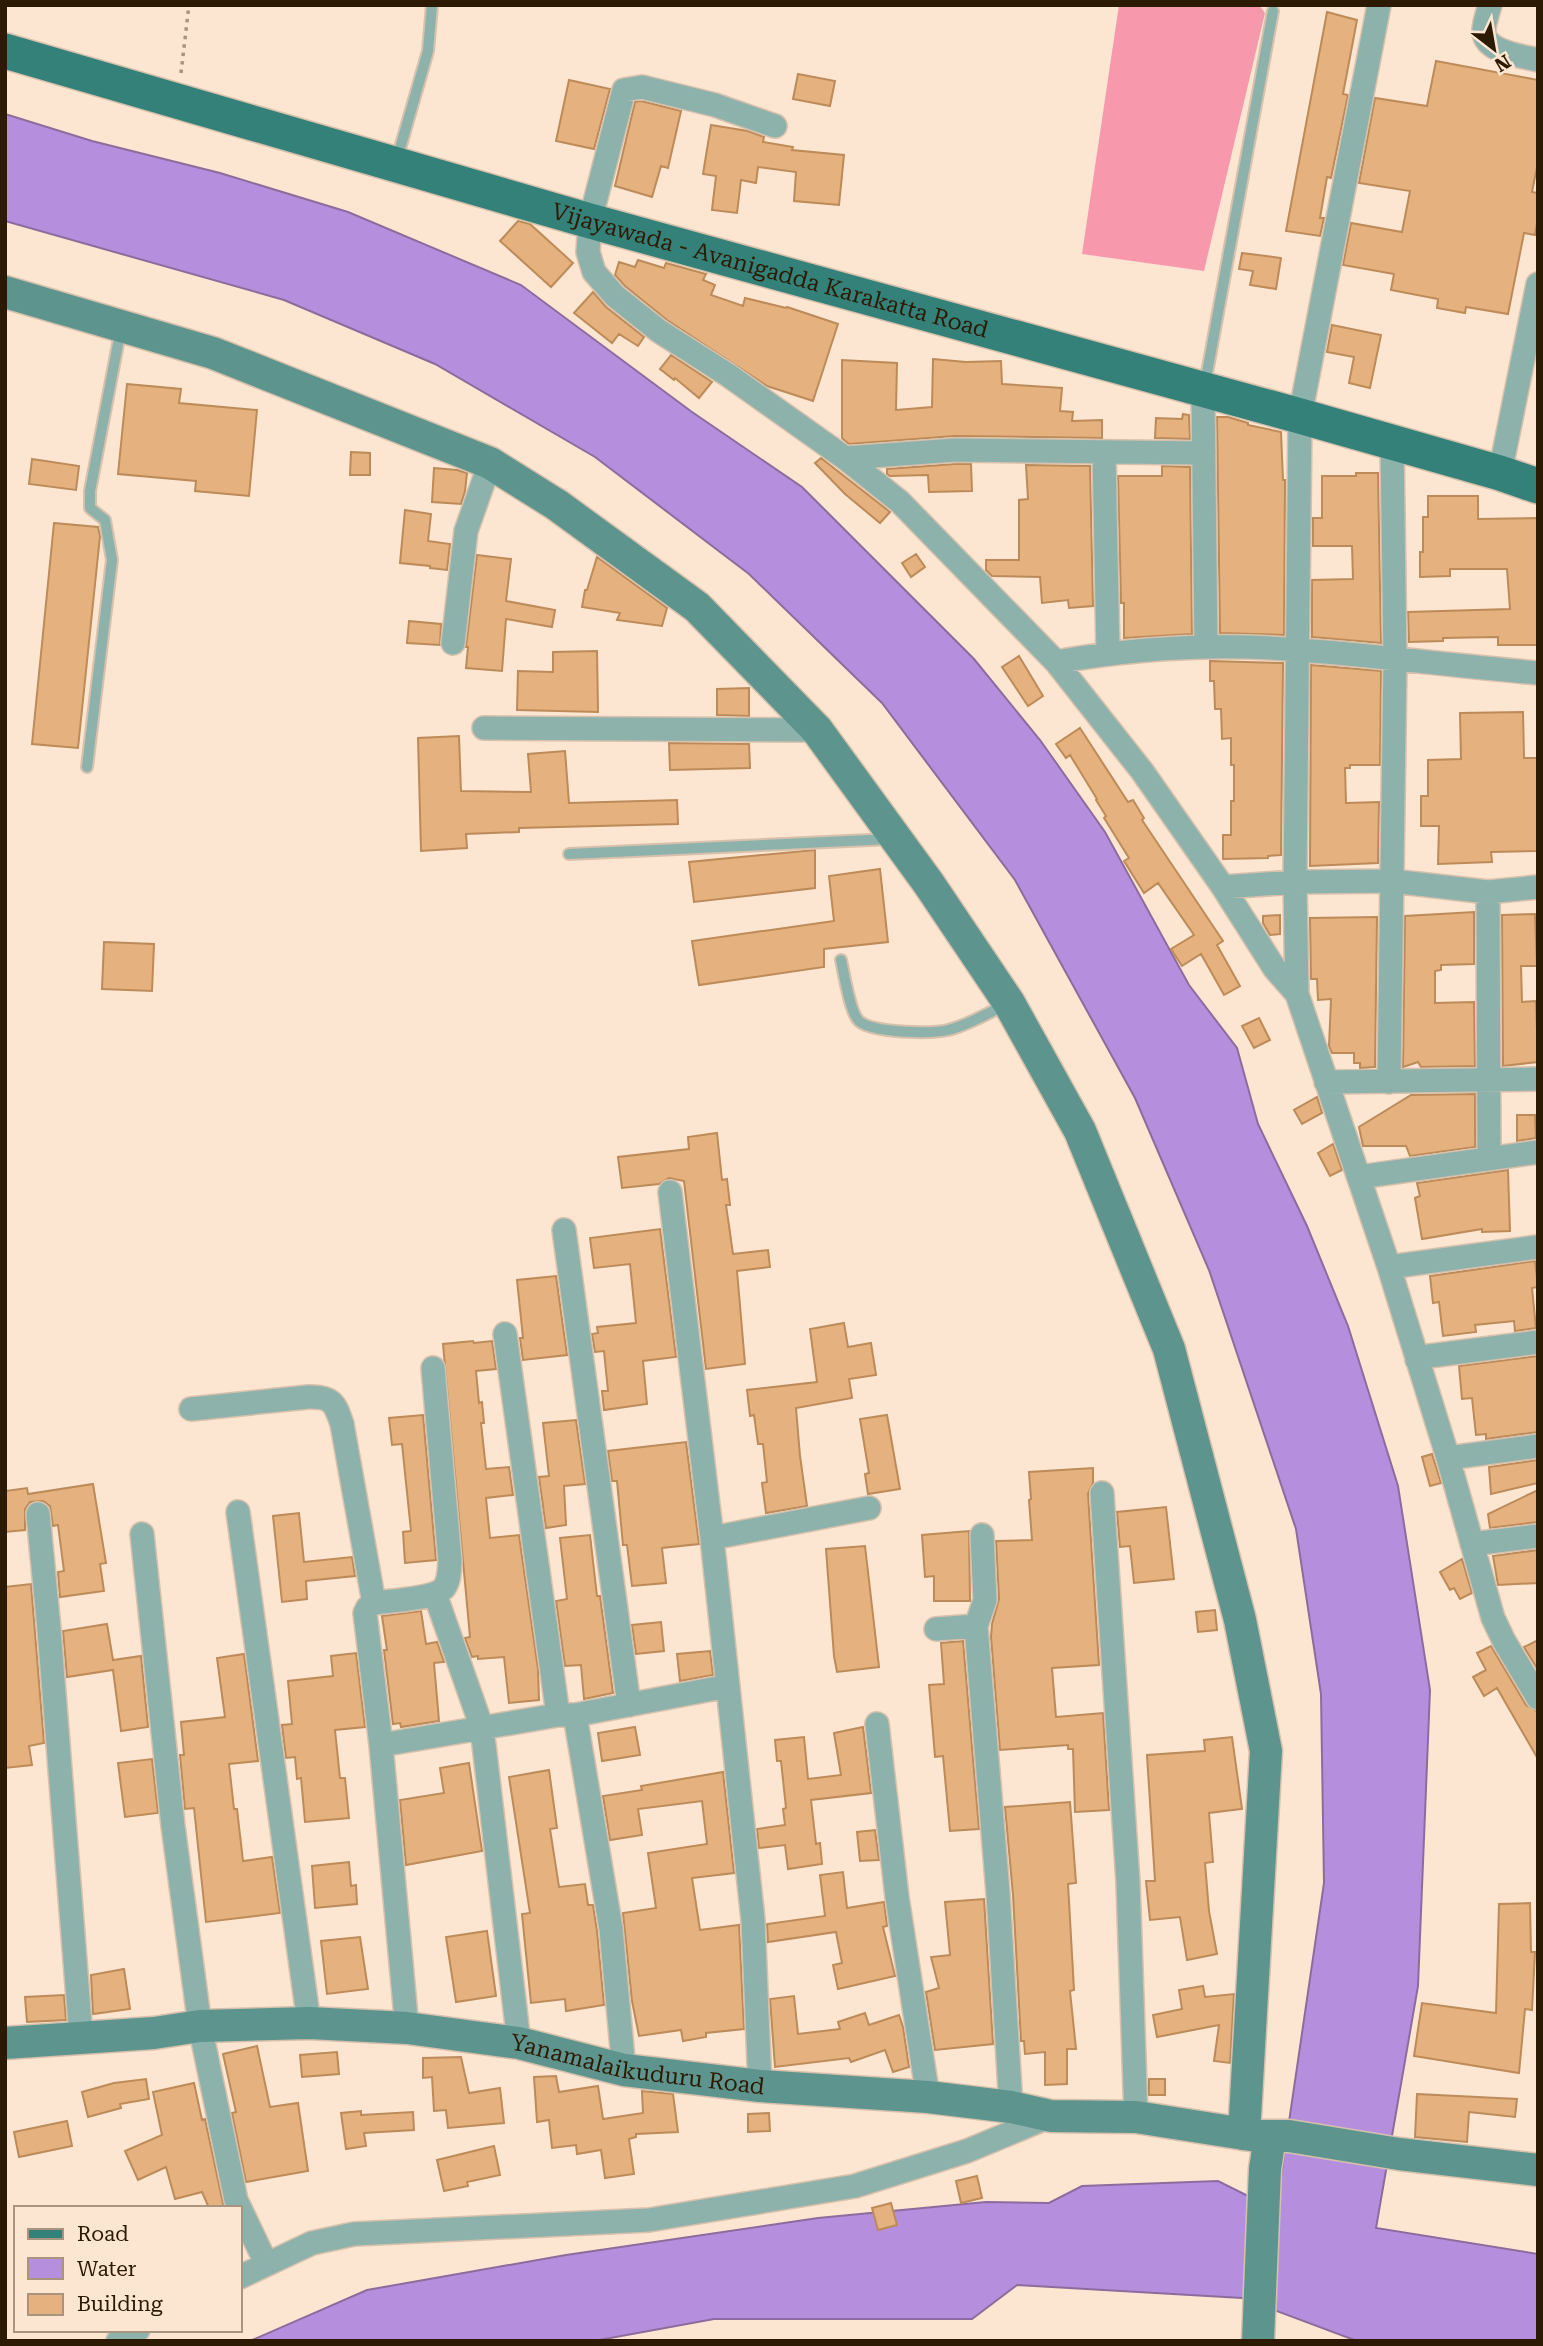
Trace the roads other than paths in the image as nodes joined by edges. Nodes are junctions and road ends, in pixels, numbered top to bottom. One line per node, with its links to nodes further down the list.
1 (432, 5): 8 (lane)
2 (1379, 5): 14 (street)
3 (1490, 5): 6 (street)
4 (1273, 11): 13 (lane)
5 (5, 51): 8 (main road, Vijayawada - Avanigadda Karakatta Road)
6 (1538, 60)
7 (775, 126): 9 (street)
8 (396, 163): 9 (main road, Vijayawada - Avanigadda Karakatta Road)
9 (590, 221): 13 (main road, Vijayawada - Avanigadda Karakatta Road); 18 (street)
10 (1538, 284): 20 (street)
11 (5, 292): 12 (street)
12 (121, 326): 19 (street); 31 (lane)
13 (1203, 390): 14 (main road, Vijayawada - Avanigadda Karakatta Road); 17 (street)
14 (1300, 416): 15 (main road, Vijayawada - Avanigadda Karakatta Road); 24 (street)
15 (1392, 442): 20 (main road, Vijayawada - Avanigadda Karakatta Road); 26 (street)
16 (1104, 452): 17 (street); 18 (street); 25 (street)
17 (1204, 453): 23 (street)
18 (845, 458): 27 (street)
19 (490, 463): 22 (street); 30 (street)
20 (1500, 473): 21 (main road, Vijayawada - Avanigadda Karakatta Road)
21 (1538, 486)
22 (453, 643)
23 (1206, 647): 24 (street); 25 (street)
24 (1298, 649): 26 (street); 35 (street)
25 (1108, 653): 27 (street)
26 (1395, 660): 28 (street); 34 (street)
27 (1056, 662): 36 (street)
28 (1538, 673)
29 (484, 728): 30 (street)
30 (817, 730): 32 (street)
31 (87, 767)
32 (896, 839): 33 (lane); 41 (street)
33 (569, 854)
34 (1392, 881): 35 (street); 38 (street); 45 (street)
35 (1295, 882): 36 (street); 40 (street)
36 (1223, 887): 40 (street)
37 (1538, 887): 38 (street)
38 (1488, 892): 43 (street)
39 (841, 960): 41 (lane)
40 (1297, 994): 44 (street)
41 (1009, 1003): 92 (street)
42 (1538, 1079): 43 (street)
43 (1489, 1081): 45 (street); 47 (street)
44 (1326, 1082): 45 (street); 48 (street)
45 (1389, 1083)
46 (1538, 1152): 47 (street)
47 (1489, 1159): 48 (street)
48 (1359, 1177): 52 (street)
49 (670, 1192): 67 (street)
50 (564, 1230): 75 (street)
51 (1538, 1247): 52 (street)
52 (1389, 1267): 55 (street)
53 (505, 1334): 76 (street)
54 (1538, 1342): 55 (street)
55 (1416, 1360): 59 (street)
56 (433, 1368): 69 (street)
57 (191, 1409): 70 (street)
58 (1538, 1446): 59 (street)
59 (1448, 1458): 68 (street)
60 (1102, 1493): 91 (street)
61 (869, 1508): 67 (street)
62 (238, 1512): 80 (street)
63 (38, 1514): 83 (street)
64 (142, 1534): 81 (street)
65 (982, 1535): 71 (street)
66 (1538, 1536): 68 (street)
67 (712, 1538): 73 (street)
68 (1472, 1544): 74 (street)
69 (435, 1594): 70 (street); 78 (street)
70 (374, 1603): 79 (street)
71 (976, 1626): 72 (street); 89 (street)
72 (936, 1629)
73 (728, 1686): 75 (street); 87 (street)
74 (1538, 1698)
75 (629, 1705): 76 (street)
76 (567, 1715): 78 (street); 86 (street)
77 (877, 1724): 88 (street)
78 (482, 1728): 79 (street); 85 (street)
79 (381, 1745): 82 (street)
80 (309, 2023): 81 (street, Yanamalaikuduru Road); 82 (street, Yanamalaikuduru Road)
81 (200, 2026): 83 (street, Yanamalaikuduru Road); 94 (street)
82 (407, 2028): 85 (street, Yanamalaikuduru Road)
83 (81, 2037): 84 (street, Yanamalaikuduru Road)
84 (5, 2043)
85 (519, 2043): 86 (street, Yanamalaikuduru Road)
86 (624, 2070): 87 (street, Yanamalaikuduru Road)
87 (760, 2086): 88 (street, Yanamalaikuduru Road)
88 (928, 2097): 89 (street, Yanamalaikuduru Road)
89 (1011, 2107): 90 (street, Yanamalaikuduru Road)
90 (1051, 2116): 91 (street, Yanamalaikuduru Road); 96 (street)
91 (1136, 2117): 92 (street, Yanamalaikuduru Road)
92 (1268, 2136): 93 (street, Yanamalaikuduru Road); 100 (street)
93 (1538, 2170)
94 (239, 2206)
95 (242, 2213): 96 (street)
96 (266, 2263): 97 (street)
97 (242, 2276)
98 (134, 2332): 99 (street)
99 (118, 2341)
100 (1258, 2341)

